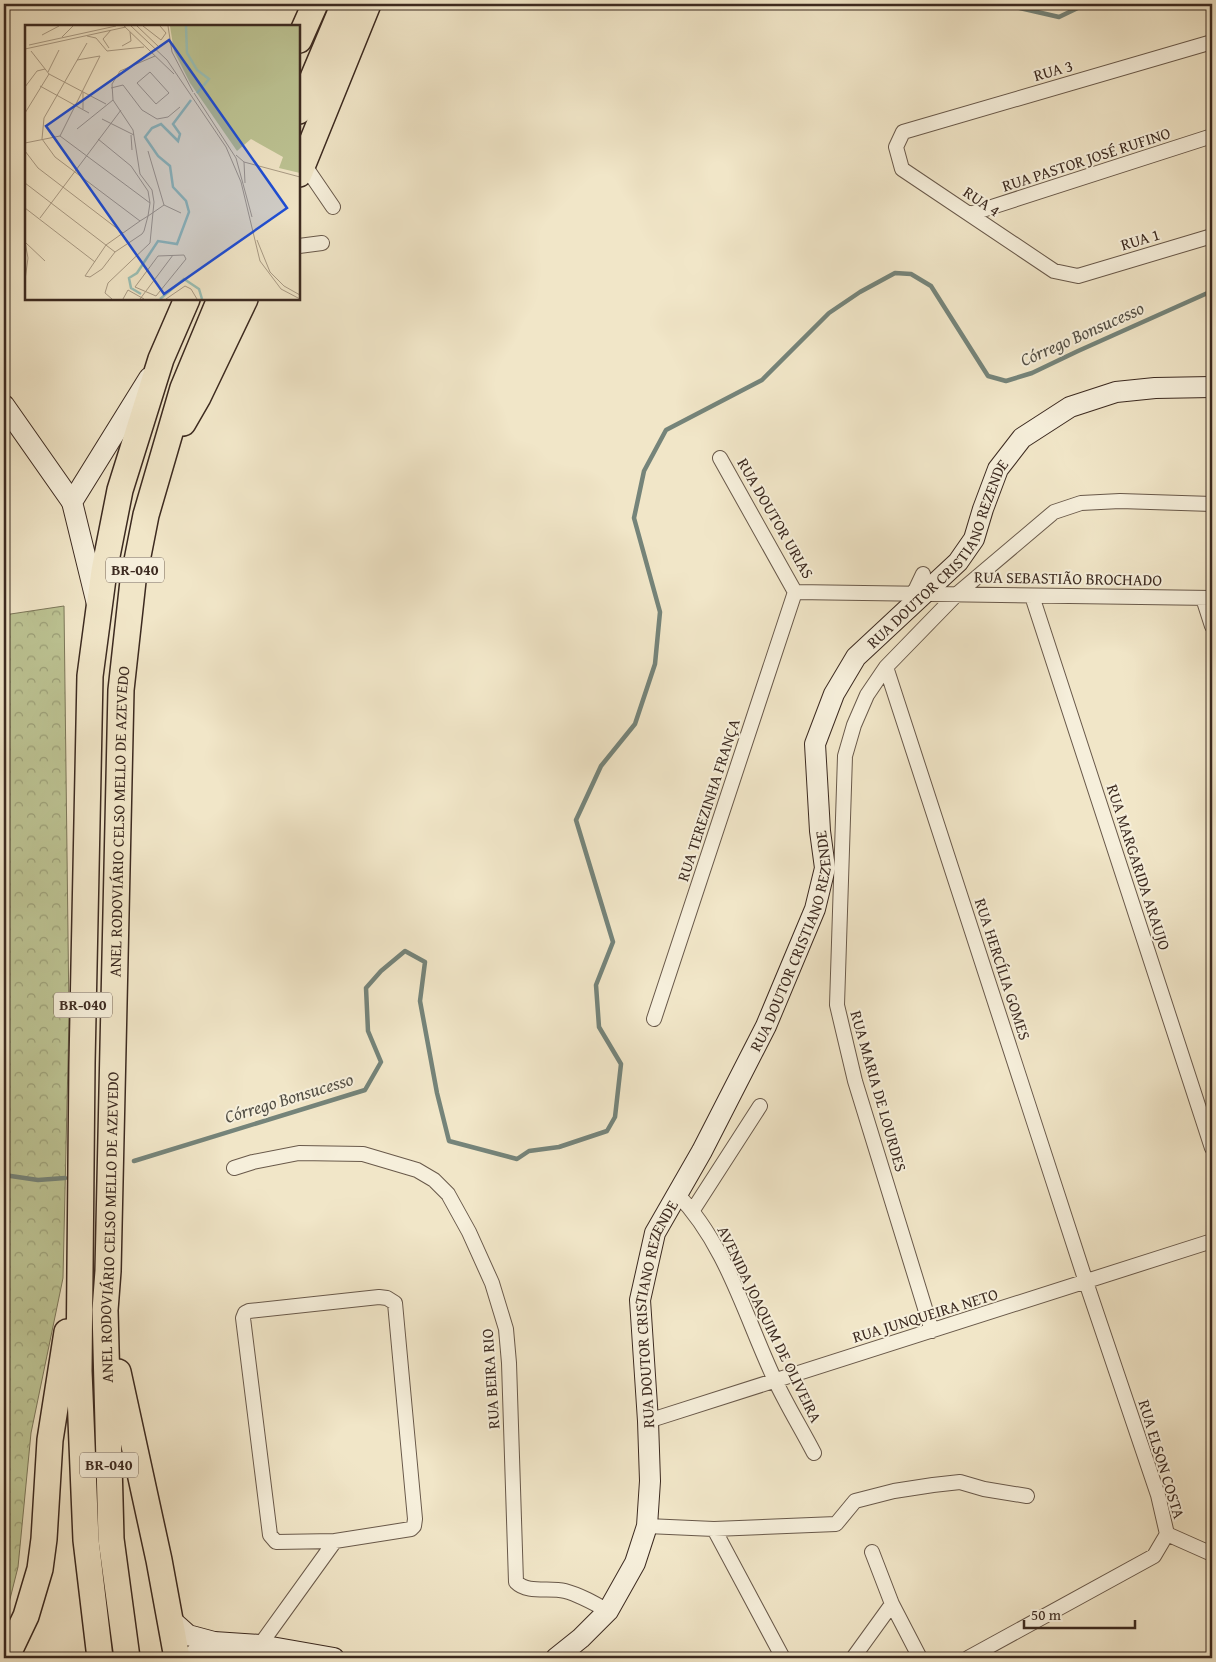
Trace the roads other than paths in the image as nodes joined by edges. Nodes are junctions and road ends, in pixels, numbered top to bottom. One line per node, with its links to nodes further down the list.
1 (315, 4): 4 (highway)
2 (344, 4): 6 (highway)
3 (368, 4): 9 (highway)
4 (300, 38)
5 (1212, 42): 7 (street, RUA 3)
6 (300, 109)
7 (903, 132): 11 (street, RUA 4)
8 (1212, 136): 11 (street, RUA PASTOR JOSÉ RUFINO)
9 (301, 169): 10 (street)
10 (333, 207)
11 (970, 214): 15 (street, RUA 4)
12 (1212, 236): 15 (street, RUA 1)
13 (322, 243): 14 (street)
14 (300, 246)
15 (1078, 276)
16 (187, 300): 19 (highway, ANEL RODOVIÁRIO CELSO MELLO DE AZEVEDO / BR-040)
17 (220, 300): 22 (highway, ANEL RODOVIÁRIO CELSO MELLO DE AZEVEDO / BR-040)
18 (245, 300): 22 (highway)
19 (161, 359): 24 (street); 31 (highway, ANEL RODOVIÁRIO CELSO MELLO DE AZEVEDO / BR-040)
20 (1212, 387): 26 (street, RUA DOUTOR CRISTIANO REZENDE)
21 (4, 405): 24 (street)
22 (165, 452): 43 (highway, ANEL RODOVIÁRIO CELSO MELLO DE AZEVEDO / BR-040)
23 (720, 458): 27 (street, RUA DOUTOR URIAS)
24 (72, 502): 31 (street)
25 (1212, 504): 28 (street, RUA MARIA DE LOURDES)
26 (920, 587): 27 (street, RUA DOUTOR URIAS); 28 (street, RUA SEBASTIÃO BROCHADO); 38 (street, RUA DOUTOR CRISTIANO REZENDE)
27 (795, 592): 34 (street, RUA TEREZINHA FRANÇA)
28 (957, 594): 29 (street, RUA SEBASTIÃO BROCHADO); 33 (street, RUA MARIA DE LOURDES)
29 (1032, 596): 30 (street, RUA SEBASTIÃO BROCHADO); 36 (street, RUA MARGARIDA ARAUJO)
30 (1208, 598): 32 (street)
31 (98, 609): 39 (highway, ANEL RODOVIÁRIO CELSO MELLO DE AZEVEDO / BR-040)
32 (1212, 626)
33 (886, 667): 42 (street, RUA HERCÍLIA GOMES); 44 (street, RUA MARIA DE LOURDES)
34 (654, 1019)
35 (760, 1106): 40 (street)
36 (1212, 1148)
37 (234, 1168): 56 (street, RUA BEIRA RIO)
38 (677, 1194): 40 (street, AVENIDA JOAQUIM DE OLIVEIRA); 46 (street, RUA DOUTOR CRISTIANO REZENDE)
39 (82, 1208): 60 (highway); 61 (highway, ANEL RODOVIÁRIO CELSO MELLO DE AZEVEDO / BR-040)
40 (693, 1210): 45 (street, AVENIDA JOAQUIM DE OLIVEIRA)
41 (1212, 1241): 42 (street, RUA JUNQUEIRA NETO)
42 (1086, 1282): 44 (street, RUA JUNQUEIRA NETO); 51 (street, RUA ELSON COSTA)
43 (105, 1310): 57 (highway); 62 (highway, ANEL RODOVIÁRIO CELSO MELLO DE AZEVEDO / BR-040)
44 (932, 1331): 45 (street, RUA JUNQUEIRA NETO)
45 (775, 1380): 46 (street, RUA JUNQUEIRA NETO); 47 (street, AVENIDA JOAQUIM DE OLIVEIRA)
46 (648, 1420): 49 (street, RUA DOUTOR CRISTIANO REZENDE)
47 (814, 1453)
48 (1026, 1496): 50 (street)
49 (647, 1526): 50 (street); 56 (street, RUA DOUTOR CRISTIANO REZENDE)
50 (714, 1529): 67 (street)
51 (1167, 1534): 54 (street); 70 (street, RUA ELSON COSTA)
52 (335, 1541): 52 (street); 59 (street)
53 (872, 1552): 55 (street)
54 (1212, 1554)
55 (892, 1604): 68 (street); 69 (street)
56 (608, 1611): 66 (street, RUA DOUTOR CRISTIANO REZENDE)
57 (170, 1618): 58 (street); 63 (highway)
58 (214, 1642): 59 (street); 64 (street)
59 (260, 1646): 65 (street)
60 (6, 1658)
61 (100, 1658)
62 (127, 1658)
63 (177, 1658)
64 (190, 1658)
65 (334, 1658)
66 (556, 1658)
67 (783, 1658)
68 (853, 1658)
69 (920, 1658)
70 (968, 1658)

